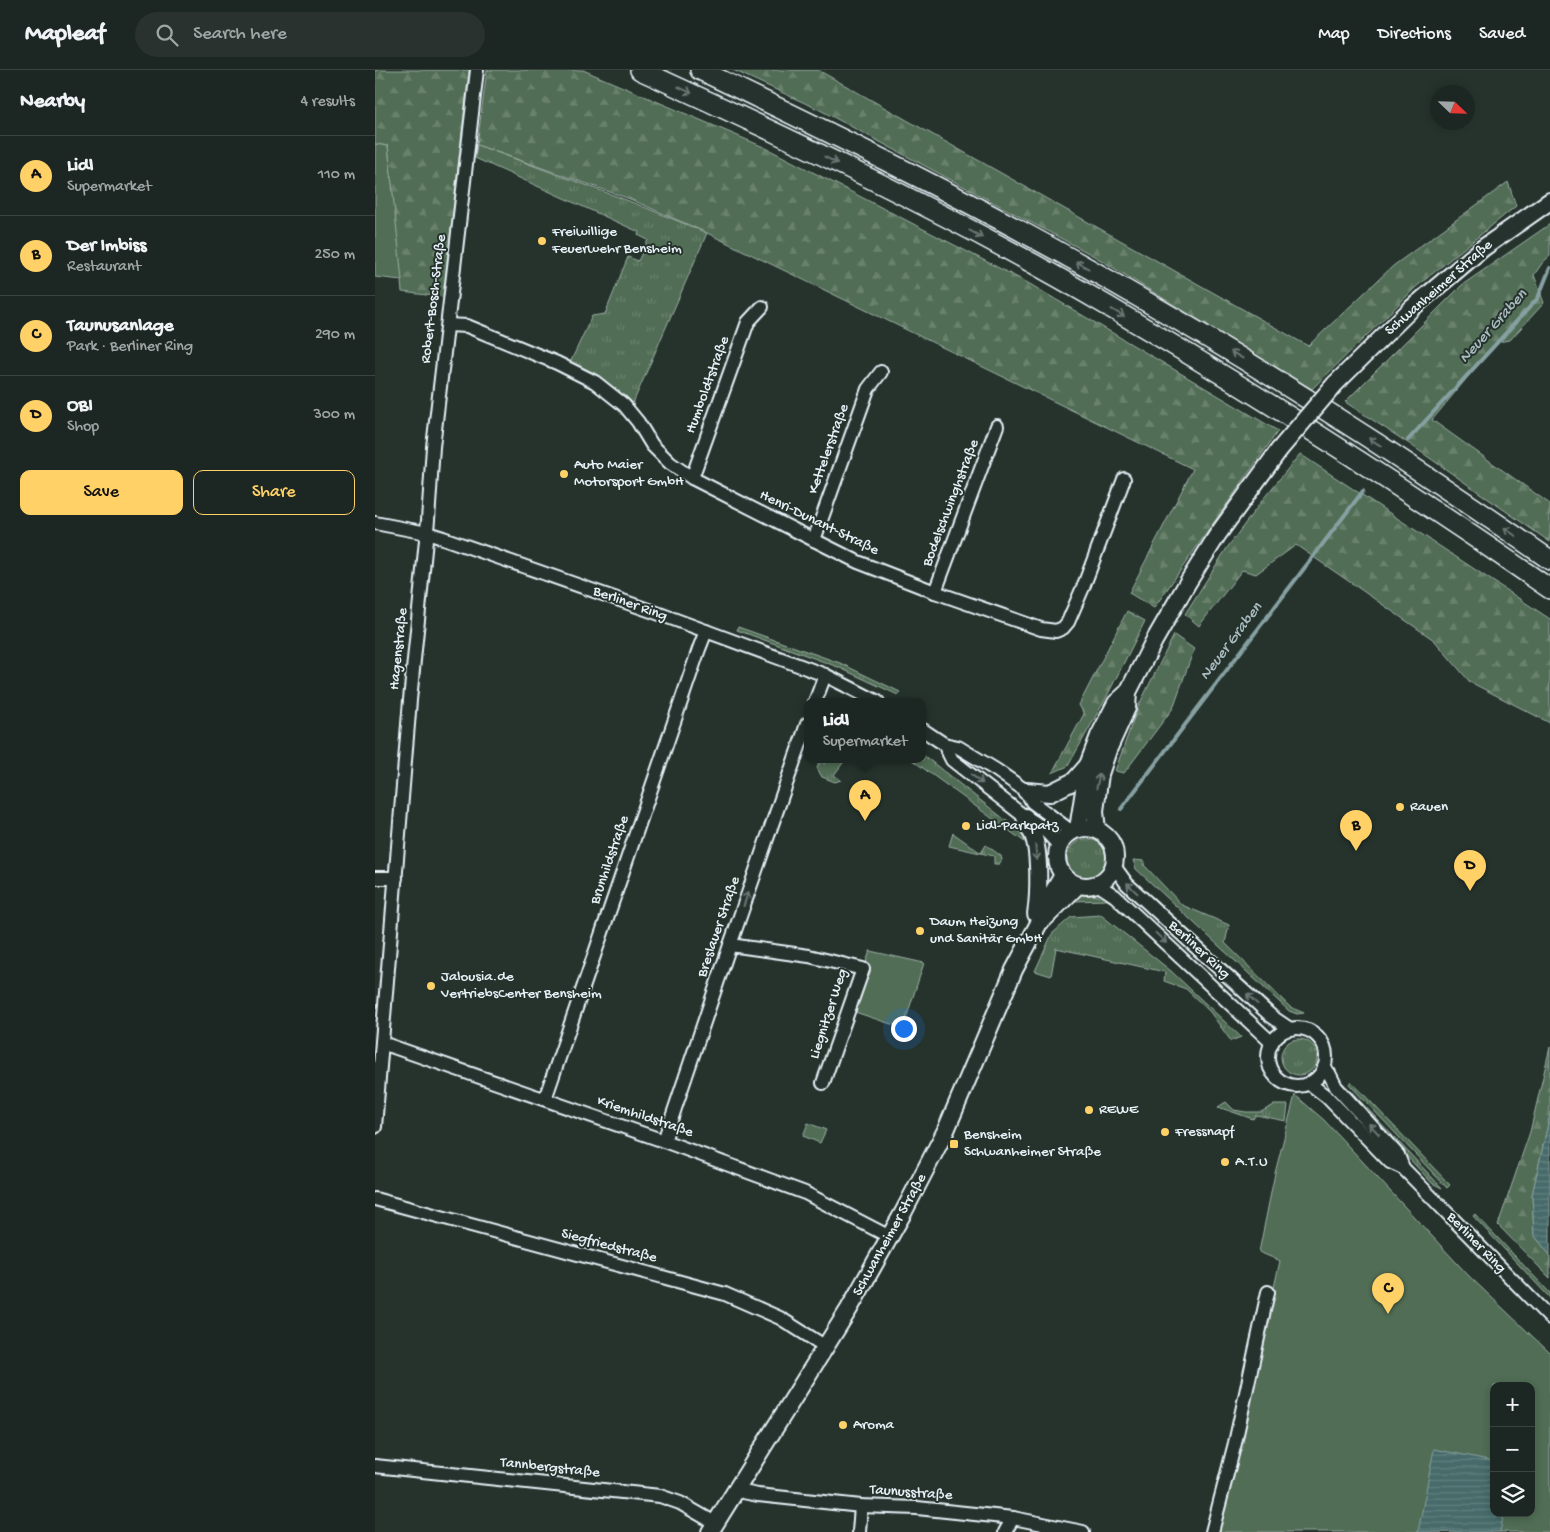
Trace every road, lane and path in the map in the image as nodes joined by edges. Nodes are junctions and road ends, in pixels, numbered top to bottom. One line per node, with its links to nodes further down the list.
1 (477, 70): 6 (street, Robert-Bosch-Straße)
2 (640, 70): 15 (highway, one-way to 15)
3 (700, 70): 14 (highway, one-way to 3)
4 (1550, 201): 19 (main road, Schwanheimer Straße, bridge)
5 (762, 307): 9 (street, Humboldtstraße)
6 (448, 324): 9 (street, Henri-Dunant-Straße); 12 (street, Robert-Bosch-Straße)
7 (881, 372): 13 (street, Kettelerstraße)
8 (997, 426): 16 (street, Bodelschwinghstraße)
9 (692, 478): 13 (street, Henri-Dunant-Straße)
10 (1124, 479): 16 (street, Henri-Dunant-Straße)
11 (375, 523): 12 (street, Berliner Ring)
12 (427, 532): 17 (street, Berliner Ring); 34 (street, Hagenstraße)
13 (814, 540): 16 (street, Henri-Dunant-Straße)
14 (1550, 560)
15 (1550, 590)
16 (935, 592)
17 (706, 631): 18 (street, Berliner Ring); 45 (street, Brunhildstraße)
18 (825, 676): 20 (street); 21 (street, Berliner Ring)
19 (1128, 692): 25 (main road); 29 (main road, one-way to 19)
20 (817, 698)
21 (870, 698)
22 (926, 732): 24 (street)
23 (804, 733): 38 (street, Breslauer Straße, one-way to 23)
24 (944, 744): 26 (street); 27 (street, one-way to 27)
25 (1088, 765): 26 (main road); 28 (main road)
26 (1026, 791): 28 (street)
27 (1025, 817): 30 (street); 37 (main road, one-way to 37)
28 (1075, 830): 29 (main road); 30 (main road)
29 (1097, 830): 31 (main road)
30 (1059, 846): 32 (main road)
31 (1113, 866): 35 (main road); 39 (street, Berliner Ring, one-way to 31)
32 (1063, 874): 36 (main road); 37 (main road, Schwanheimer Straße)
33 (375, 878): 34 (street)
34 (395, 878): 40 (street, Hagenstraße)
35 (1097, 884): 36 (main road); 41 (street, Berliner Ring, one-way to 41)
36 (1078, 885): 37 (main road, Schwanheimer Straße)
37 (1036, 927): 50 (main road, Schwanheimer Straße)
38 (730, 945): 43 (street, Liegnitzer Weg); 47 (street, Breslauer Straße)
39 (1290, 1029): 41 (street); 42 (street, Berliner Ring)
40 (382, 1043): 45 (street, Kriemhildstraße); 46 (street, Hagenstraße)
41 (1272, 1043): 44 (street)
42 (1323, 1067): 44 (street); 48 (street, Berliner Ring, one-way to 42)
43 (823, 1083)
44 (1309, 1083): 48 (street, Berliner Ring)
45 (545, 1099): 47 (street, Kriemhildstraße)
46 (375, 1127)
47 (664, 1141): 50 (street, Kriemhildstraße)
48 (1403, 1168): 52 (street, Berliner Ring)
49 (375, 1199): 53 (street, Siegfriedstraße)
50 (890, 1238): 53 (main road, Schwanheimer Straße)
51 (1268, 1292): 62 (street)
52 (1550, 1318)
53 (826, 1347): 55 (main road, Schwanheimer Straße)
54 (375, 1466): 58 (street, Tannbergstraße)
55 (737, 1489): 56 (street, Taunusstraße); 58 (main road, Schwanheimer Straße)
56 (861, 1506): 57 (street, Taunusstraße); 59 (street)
57 (1013, 1518): 60 (street); 61 (street, Taunusstraße)
58 (712, 1528)
59 (859, 1532)
60 (1005, 1532)
61 (1083, 1532)
62 (1212, 1532)

